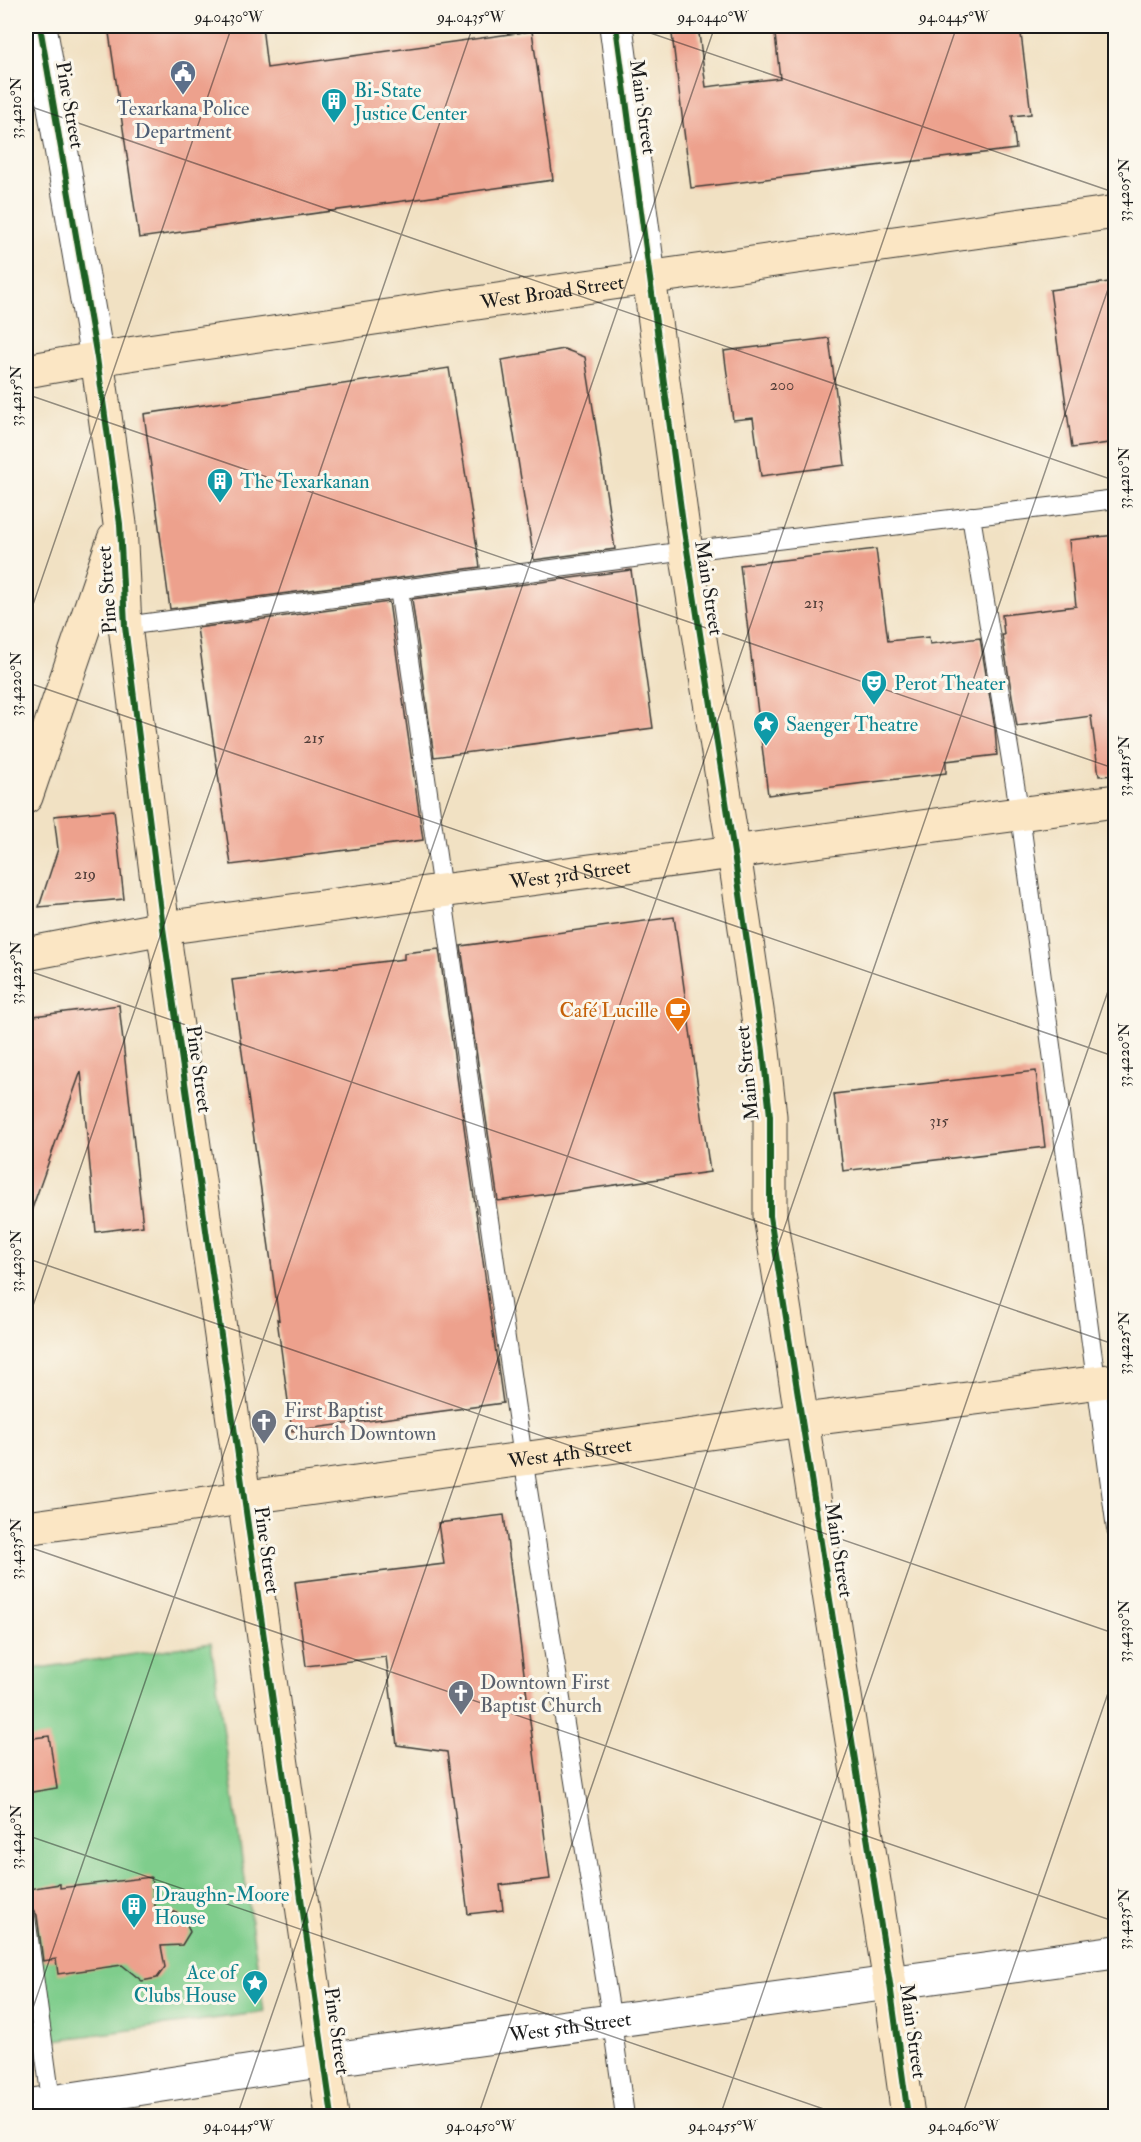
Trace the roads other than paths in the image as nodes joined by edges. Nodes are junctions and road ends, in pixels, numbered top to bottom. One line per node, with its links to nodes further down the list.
1 (40, 26): 3 (street, Pine Street)
2 (616, 26): 5 (street, Main Street)
3 (37, 71): 6 (street, Pine Street)
4 (1116, 212): 5 (street, West Broad Street)
5 (649, 277): 6 (street, West Broad Street); 11 (street, Main Street)
6 (97, 358): 7 (street, West Broad Street); 10 (street, Pine Street)
7 (26, 370)
8 (1116, 500): 9 (lane)
9 (971, 516): 11 (lane); 16 (lane)
10 (120, 524): 13 (street, Pine Street); 14 (street)
11 (686, 551): 12 (lane); 17 (street, Main Street)
12 (399, 588): 13 (lane); 18 (lane)
13 (125, 626): 19 (street, Pine Street)
14 (26, 797)
15 (1116, 801): 16 (street, West 3rd Street)
16 (1020, 815): 17 (street, West 3rd Street); 21 (lane)
17 (734, 853): 18 (street, West 3rd Street); 22 (street, Main Street)
18 (444, 892): 19 (street, West 3rd Street); 23 (lane)
19 (162, 928): 20 (street, West 3rd Street); 24 (street, Pine Street)
20 (26, 954)
21 (1106, 1381): 22 (street, West 4th Street); 26 (lane)
22 (802, 1420): 23 (street, West 4th Street); 29 (street, Main Street)
23 (523, 1458): 24 (street, West 4th Street); 30 (lane)
24 (243, 1498): 25 (street, West 4th Street); 31 (street, Pine Street)
25 (26, 1528)
26 (1116, 1529)
27 (26, 1917): 32 (lane)
28 (1116, 1952): 29 (street, West 5th Street)
29 (890, 1984): 30 (street, West 5th Street); 35 (street, Main Street)
30 (612, 2022): 31 (street, West 5th Street); 34 (lane)
31 (325, 2061): 32 (street, West 5th Street); 33 (street, Pine Street)
32 (43, 2108)
33 (332, 2116)
34 (625, 2116)
35 (908, 2116)

